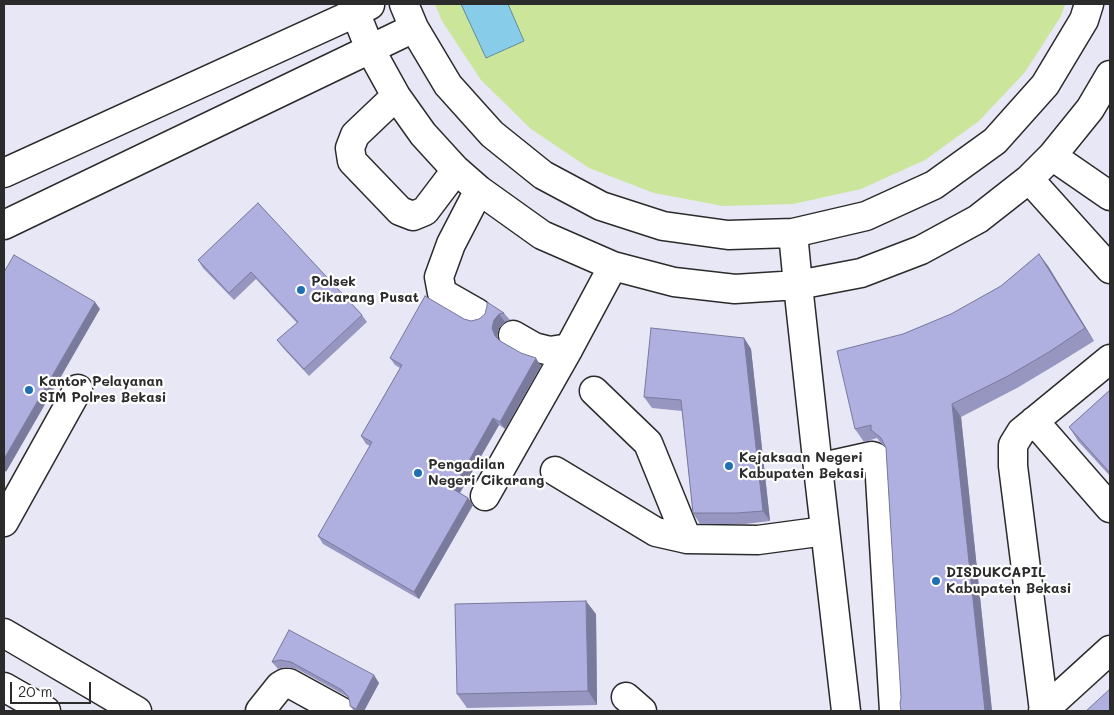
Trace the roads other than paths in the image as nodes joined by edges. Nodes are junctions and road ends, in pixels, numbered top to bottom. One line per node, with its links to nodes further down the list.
1 (404, 4): 4 (lane)
2 (1089, 4): 15 (lane)
3 (359, 7): 5 (lane); 10 (lane)
4 (414, 28): 5 (lane); 15 (lane)
5 (370, 49): 7 (lane); 14 (lane)
6 (1110, 75): 8 (lane)
7 (396, 96): 9 (lane); 9 (lane)
8 (1052, 156): 11 (lane); 13 (lane)
9 (455, 169): 12 (lane)
10 (4, 173)
11 (1028, 179): 17 (lane); 18 (lane)
12 (478, 190): 16 (lane); 19 (lane)
13 (1110, 195)
14 (4, 225)
15 (793, 233): 18 (lane)
16 (613, 266): 18 (lane); 21 (lane)
17 (1110, 269)
18 (798, 285): 26 (lane)
19 (477, 313)
20 (514, 335): 21 (lane)
21 (569, 348): 28 (lane)
22 (1110, 359): 25 (lane)
23 (78, 389): 30 (lane)
24 (594, 391): 32 (lane)
25 (1034, 420): 29 (lane); 42 (lane)
26 (818, 468): 31 (lane); 41 (lane)
27 (555, 471): 32 (lane)
28 (486, 496)
29 (1110, 508)
30 (4, 522)
31 (825, 531): 32 (lane); 40 (lane)
32 (687, 539)
33 (4, 633): 37 (lane)
34 (1110, 650): 42 (lane)
35 (4, 687): 36 (lane)
36 (46, 711)
37 (136, 711)
38 (260, 711): 39 (lane)
39 (340, 711)
40 (846, 711)
41 (894, 711)
42 (1043, 711)

